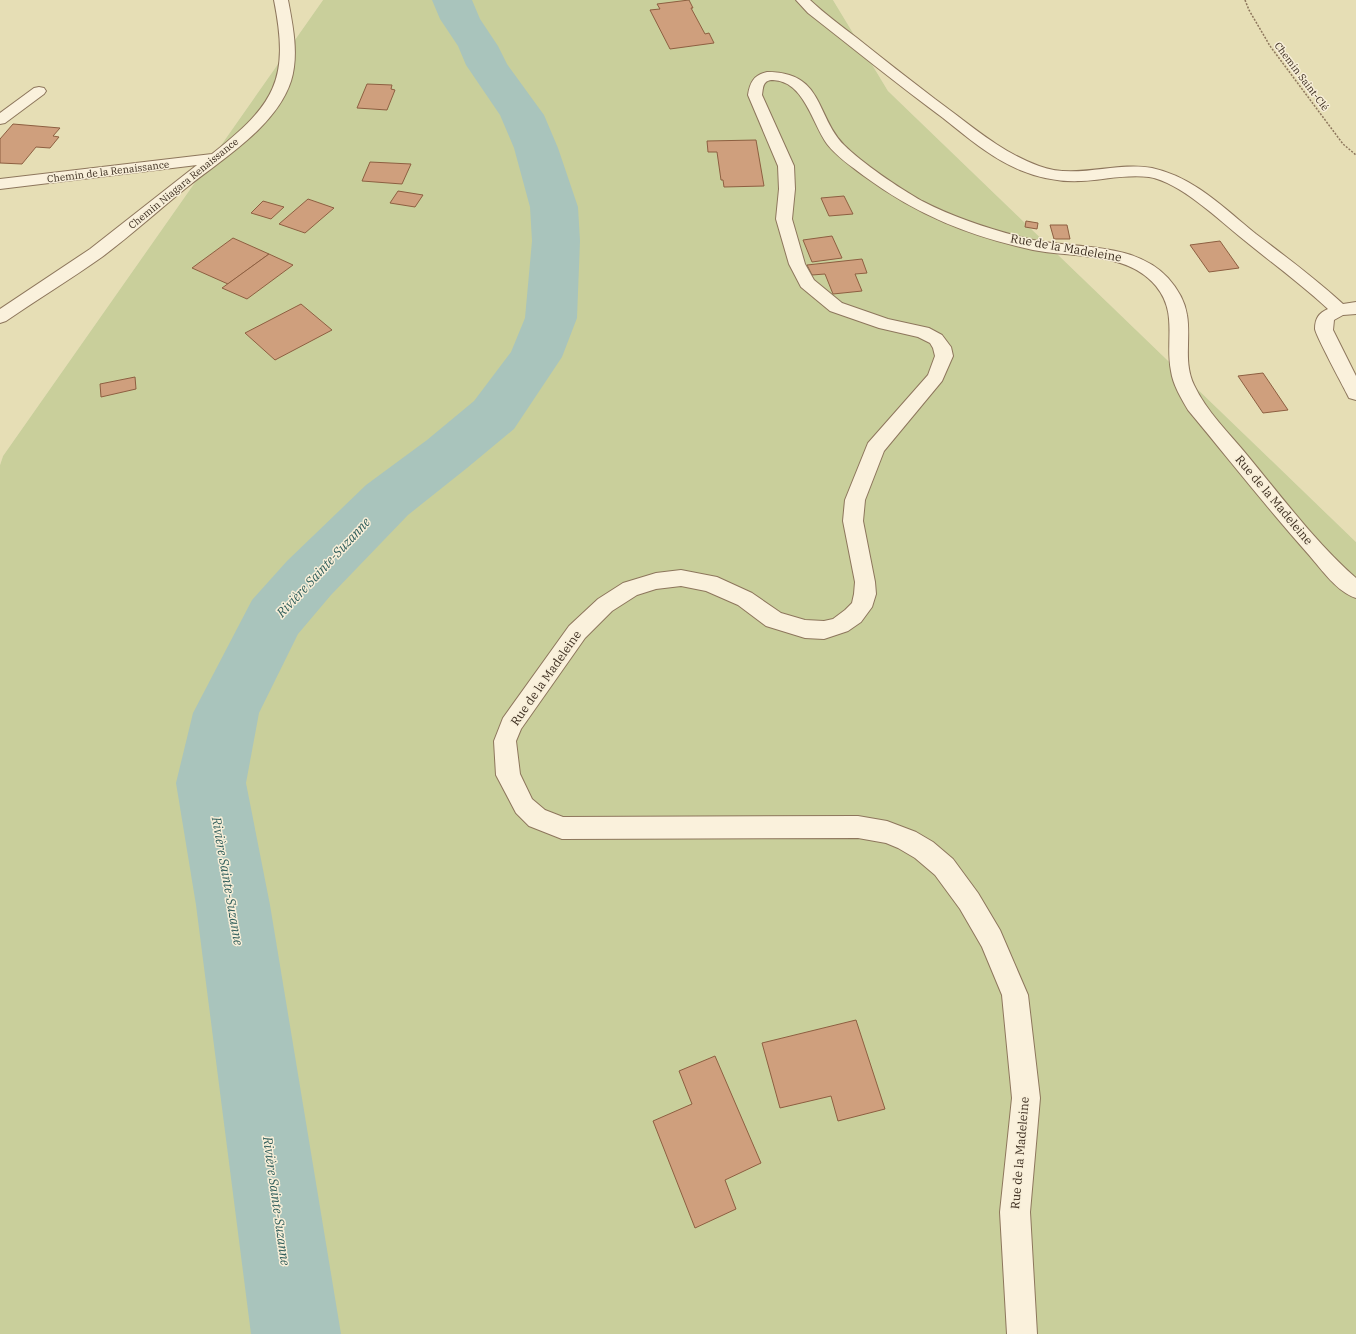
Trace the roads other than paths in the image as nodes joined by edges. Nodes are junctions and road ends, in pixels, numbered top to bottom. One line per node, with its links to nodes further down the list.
1 (281, 0): 5 (street, Chemin Niagara Renaissance)
2 (803, 0): 7 (street)
3 (39, 91): 4 (street)
4 (0, 120)
5 (216, 158): 6 (street, Chemin de la Renaissance); 8 (street, Chemin Niagara Renaissance)
6 (0, 184)
7 (1348, 309): 9 (street)
8 (0, 317)
9 (1356, 394)
10 (1356, 590): 11 (street, Rue de la Madeleine)
11 (1022, 1334)

